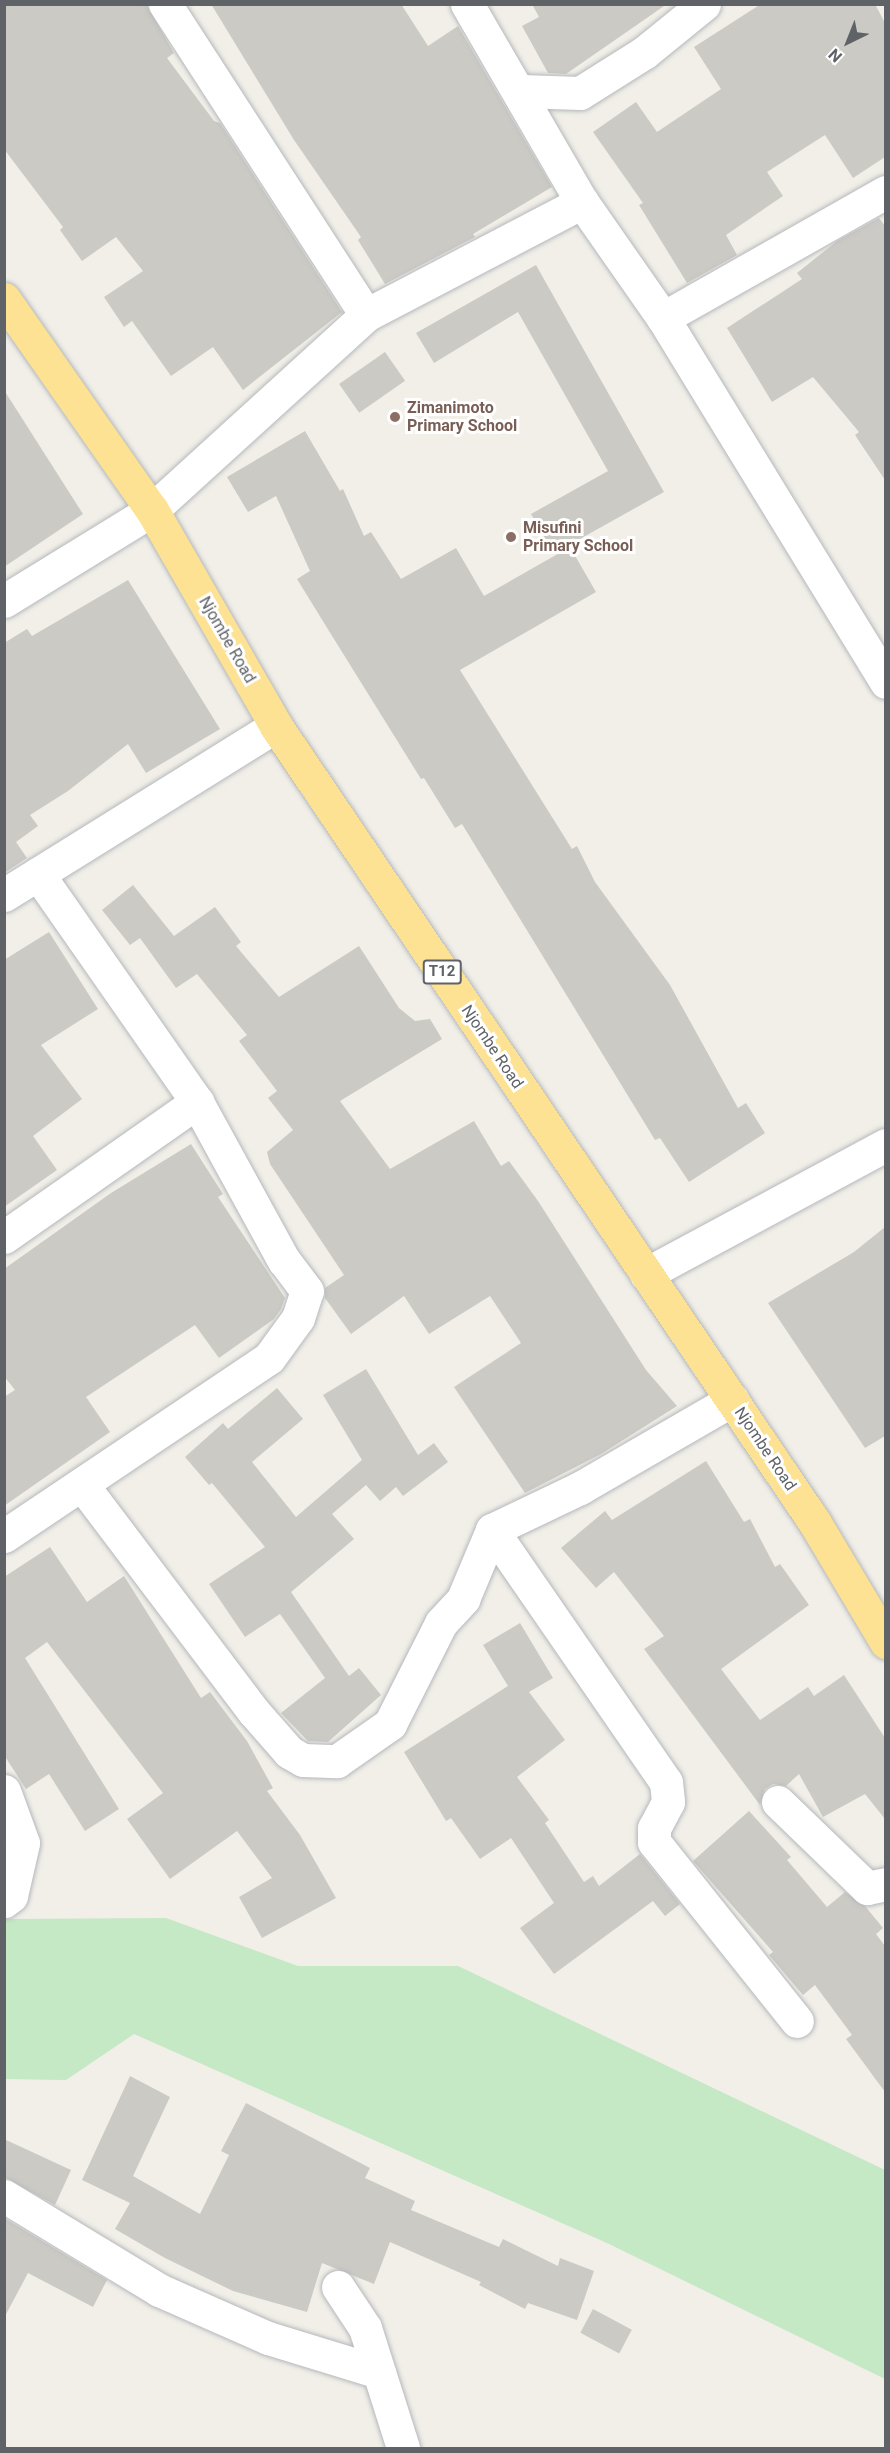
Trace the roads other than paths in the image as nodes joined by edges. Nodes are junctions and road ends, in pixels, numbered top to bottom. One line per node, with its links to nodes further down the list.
1 (165, 4): 8 (street)
2 (467, 4): 4 (street)
3 (704, 4): 4 (street)
4 (520, 91): 6 (street)
5 (885, 192): 9 (street)
6 (582, 202): 8 (street); 9 (street)
7 (4, 300): 10 (highway, Njombe Road / T12)
8 (366, 315): 10 (street)
9 (663, 318): 12 (street)
10 (152, 510): 11 (street); 13 (highway, Njombe Road / T12)
11 (4, 601)
12 (885, 682)
13 (276, 726): 14 (street); 19 (highway, Njombe Road / T12)
14 (38, 874): 15 (street); 16 (street)
15 (4, 895)
16 (197, 1102): 18 (street); 21 (street)
17 (885, 1145): 19 (street)
18 (4, 1237)
19 (646, 1274): 20 (highway, Njombe Road / T12)
20 (732, 1400): 22 (street); 24 (highway, Njombe Road / T12)
21 (83, 1486): 22 (street); 23 (street)
22 (492, 1530): 29 (street)
23 (4, 1536)
24 (885, 1642)
25 (4, 1791): 28 (street)
26 (778, 1802): 27 (street)
27 (885, 1884)
28 (4, 1901)
29 (797, 2021)
30 (4, 2196): 32 (street)
31 (338, 2287): 32 (street)
32 (379, 2372): 33 (street)
33 (403, 2448)

